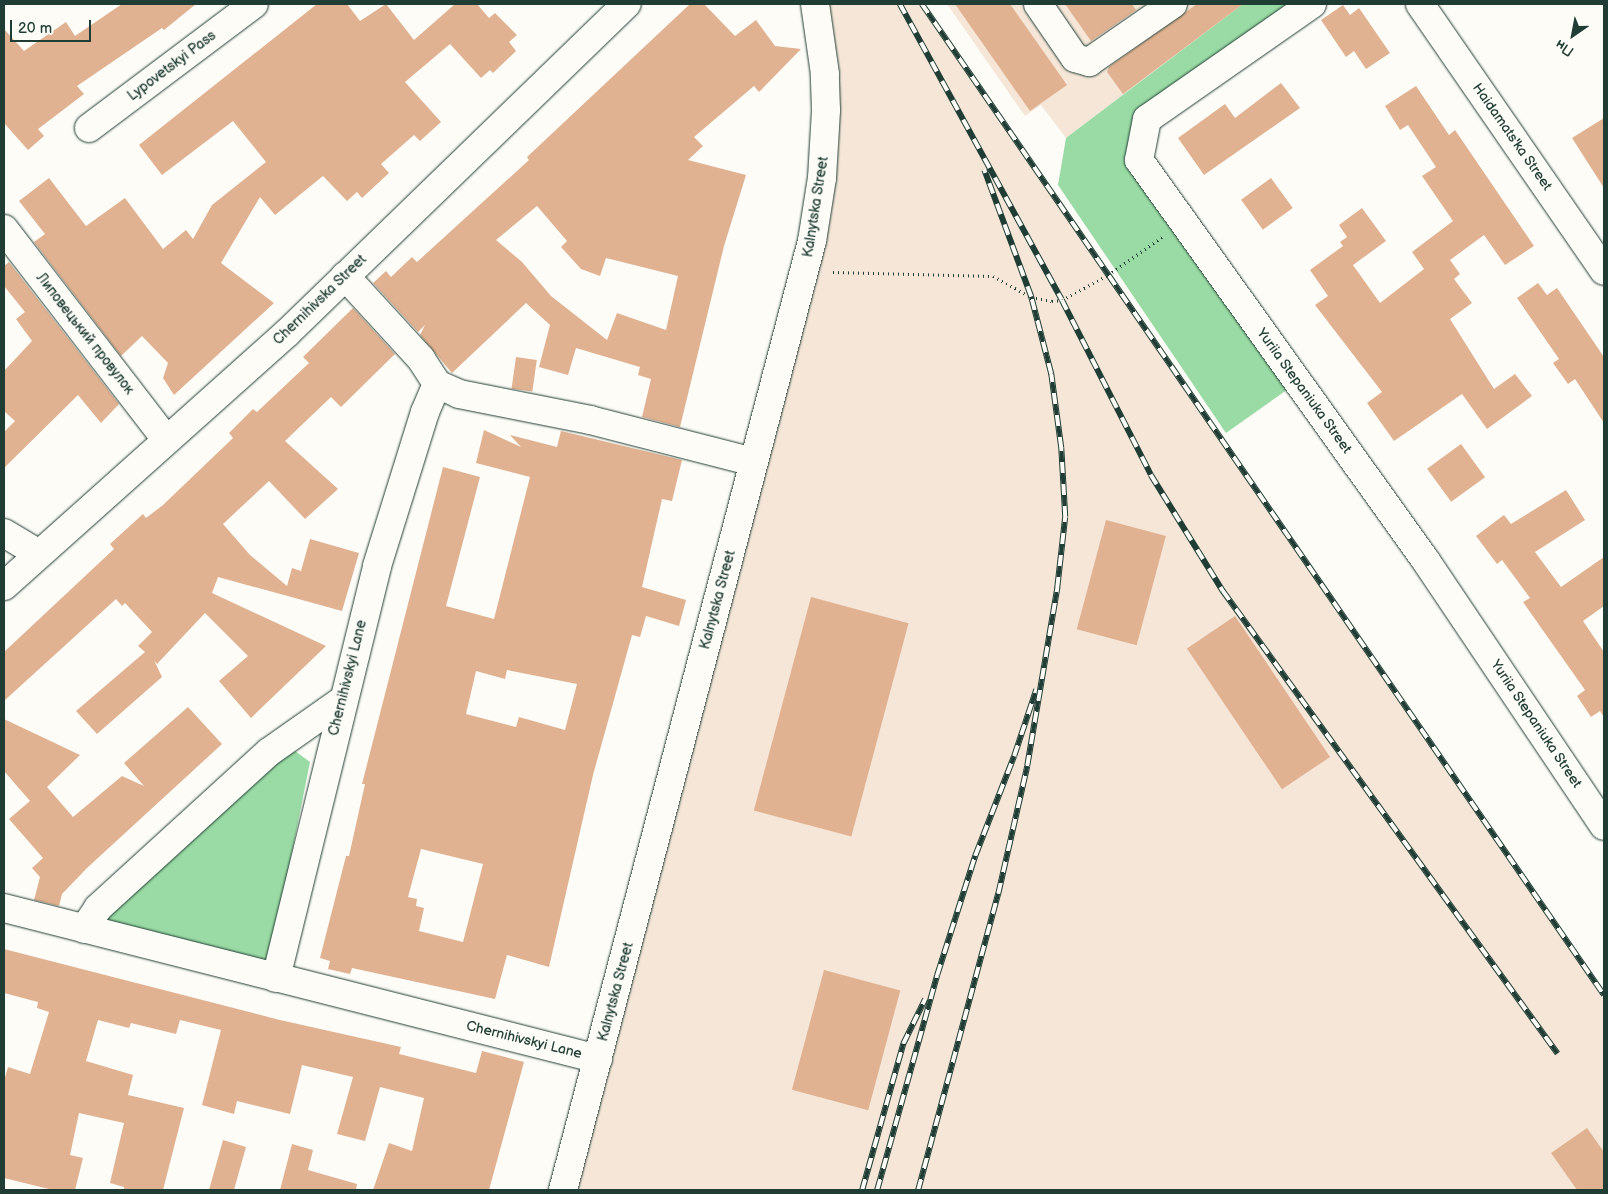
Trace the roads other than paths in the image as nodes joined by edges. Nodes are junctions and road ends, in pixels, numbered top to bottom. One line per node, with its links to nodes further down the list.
1 (254, 4): 8 (street, Lypovetskyi Pass)
2 (628, 4): 11 (street, Chernihivska Street)
3 (816, 4): 14 (street, Kalnytska Street)
4 (1038, 4): 7 (street)
5 (1312, 4): 19 (street, Yuriia Stepaniuka Street)
6 (1420, 4): 10 (street, Haidamats'ka Street)
7 (1156, 9)
8 (89, 128)
9 (4, 229): 13 (street, Липовецький провулок)
10 (1604, 271)
11 (346, 276): 12 (street); 13 (street, Chernihivska Street)
12 (437, 384): 14 (street); 18 (street, Chernihivskyi Lane)
13 (166, 439): 16 (street, Chernihivska Street)
14 (754, 462): 23 (street, Kalnytska Street)
15 (4, 533): 16 (street)
16 (37, 553): 17 (street, Chernihivska Street)
17 (4, 586)
18 (342, 700): 21 (street); 22 (street, Chernihivskyi Lane)
19 (1604, 826)
20 (4, 908): 21 (street, Chernihivskyi Lane)
21 (84, 929): 22 (street, Chernihivskyi Lane)
22 (276, 978): 23 (street, Chernihivskyi Lane)
23 (598, 1059): 24 (street, Kalnytska Street)
24 (564, 1190)

